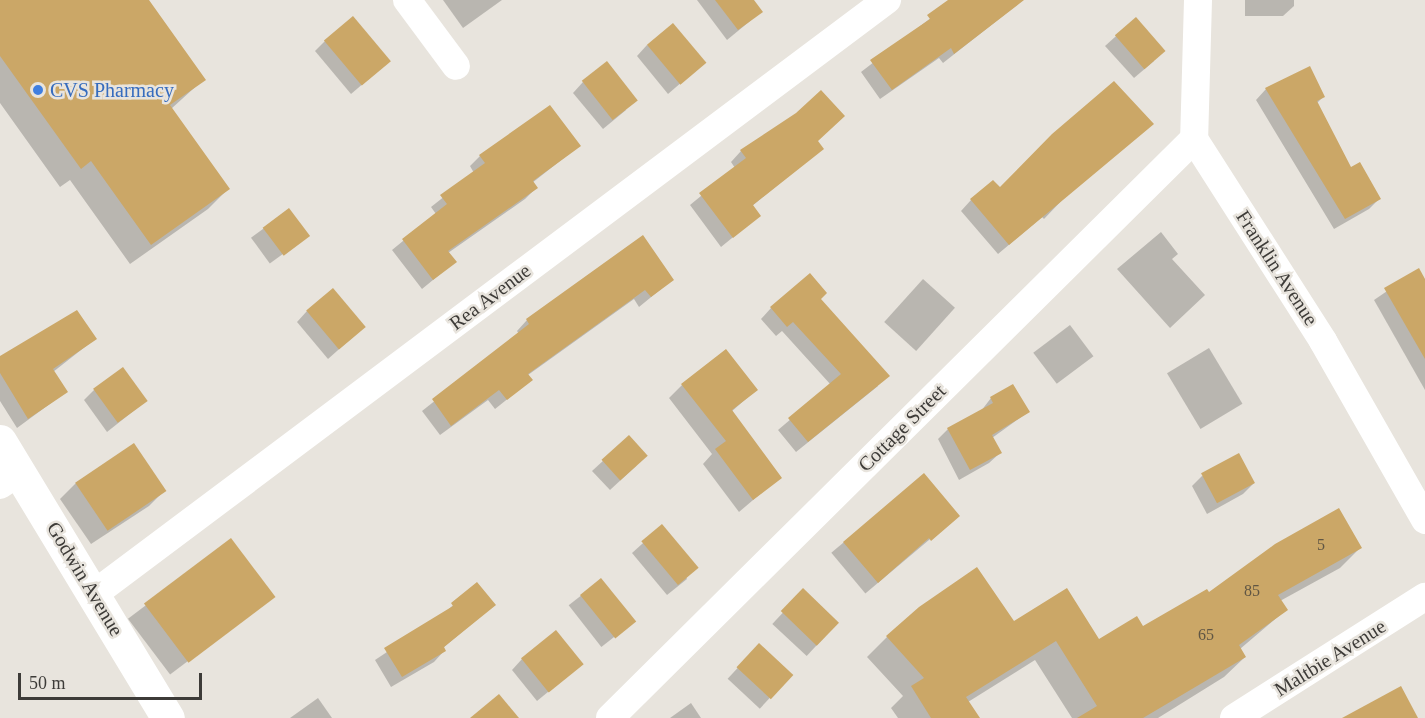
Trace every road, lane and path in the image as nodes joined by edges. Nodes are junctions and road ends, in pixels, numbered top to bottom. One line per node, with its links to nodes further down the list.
1 (407, 0): 4 (street)
2 (887, 0): 9 (street, Rea Avenue)
3 (1198, 0): 5 (street)
4 (456, 66)
5 (1194, 139): 8 (street, Franklin Avenue); 12 (street, Cottage Street)
6 (0, 441): 7 (main road, Godwin Avenue)
7 (9, 479): 9 (main road, Godwin Avenue)
8 (1425, 520)
9 (94, 594): 11 (main road, Godwin Avenue)
10 (1425, 597): 13 (street, Maltbie Avenue)
11 (168, 718)
12 (610, 718)
13 (1234, 718)

